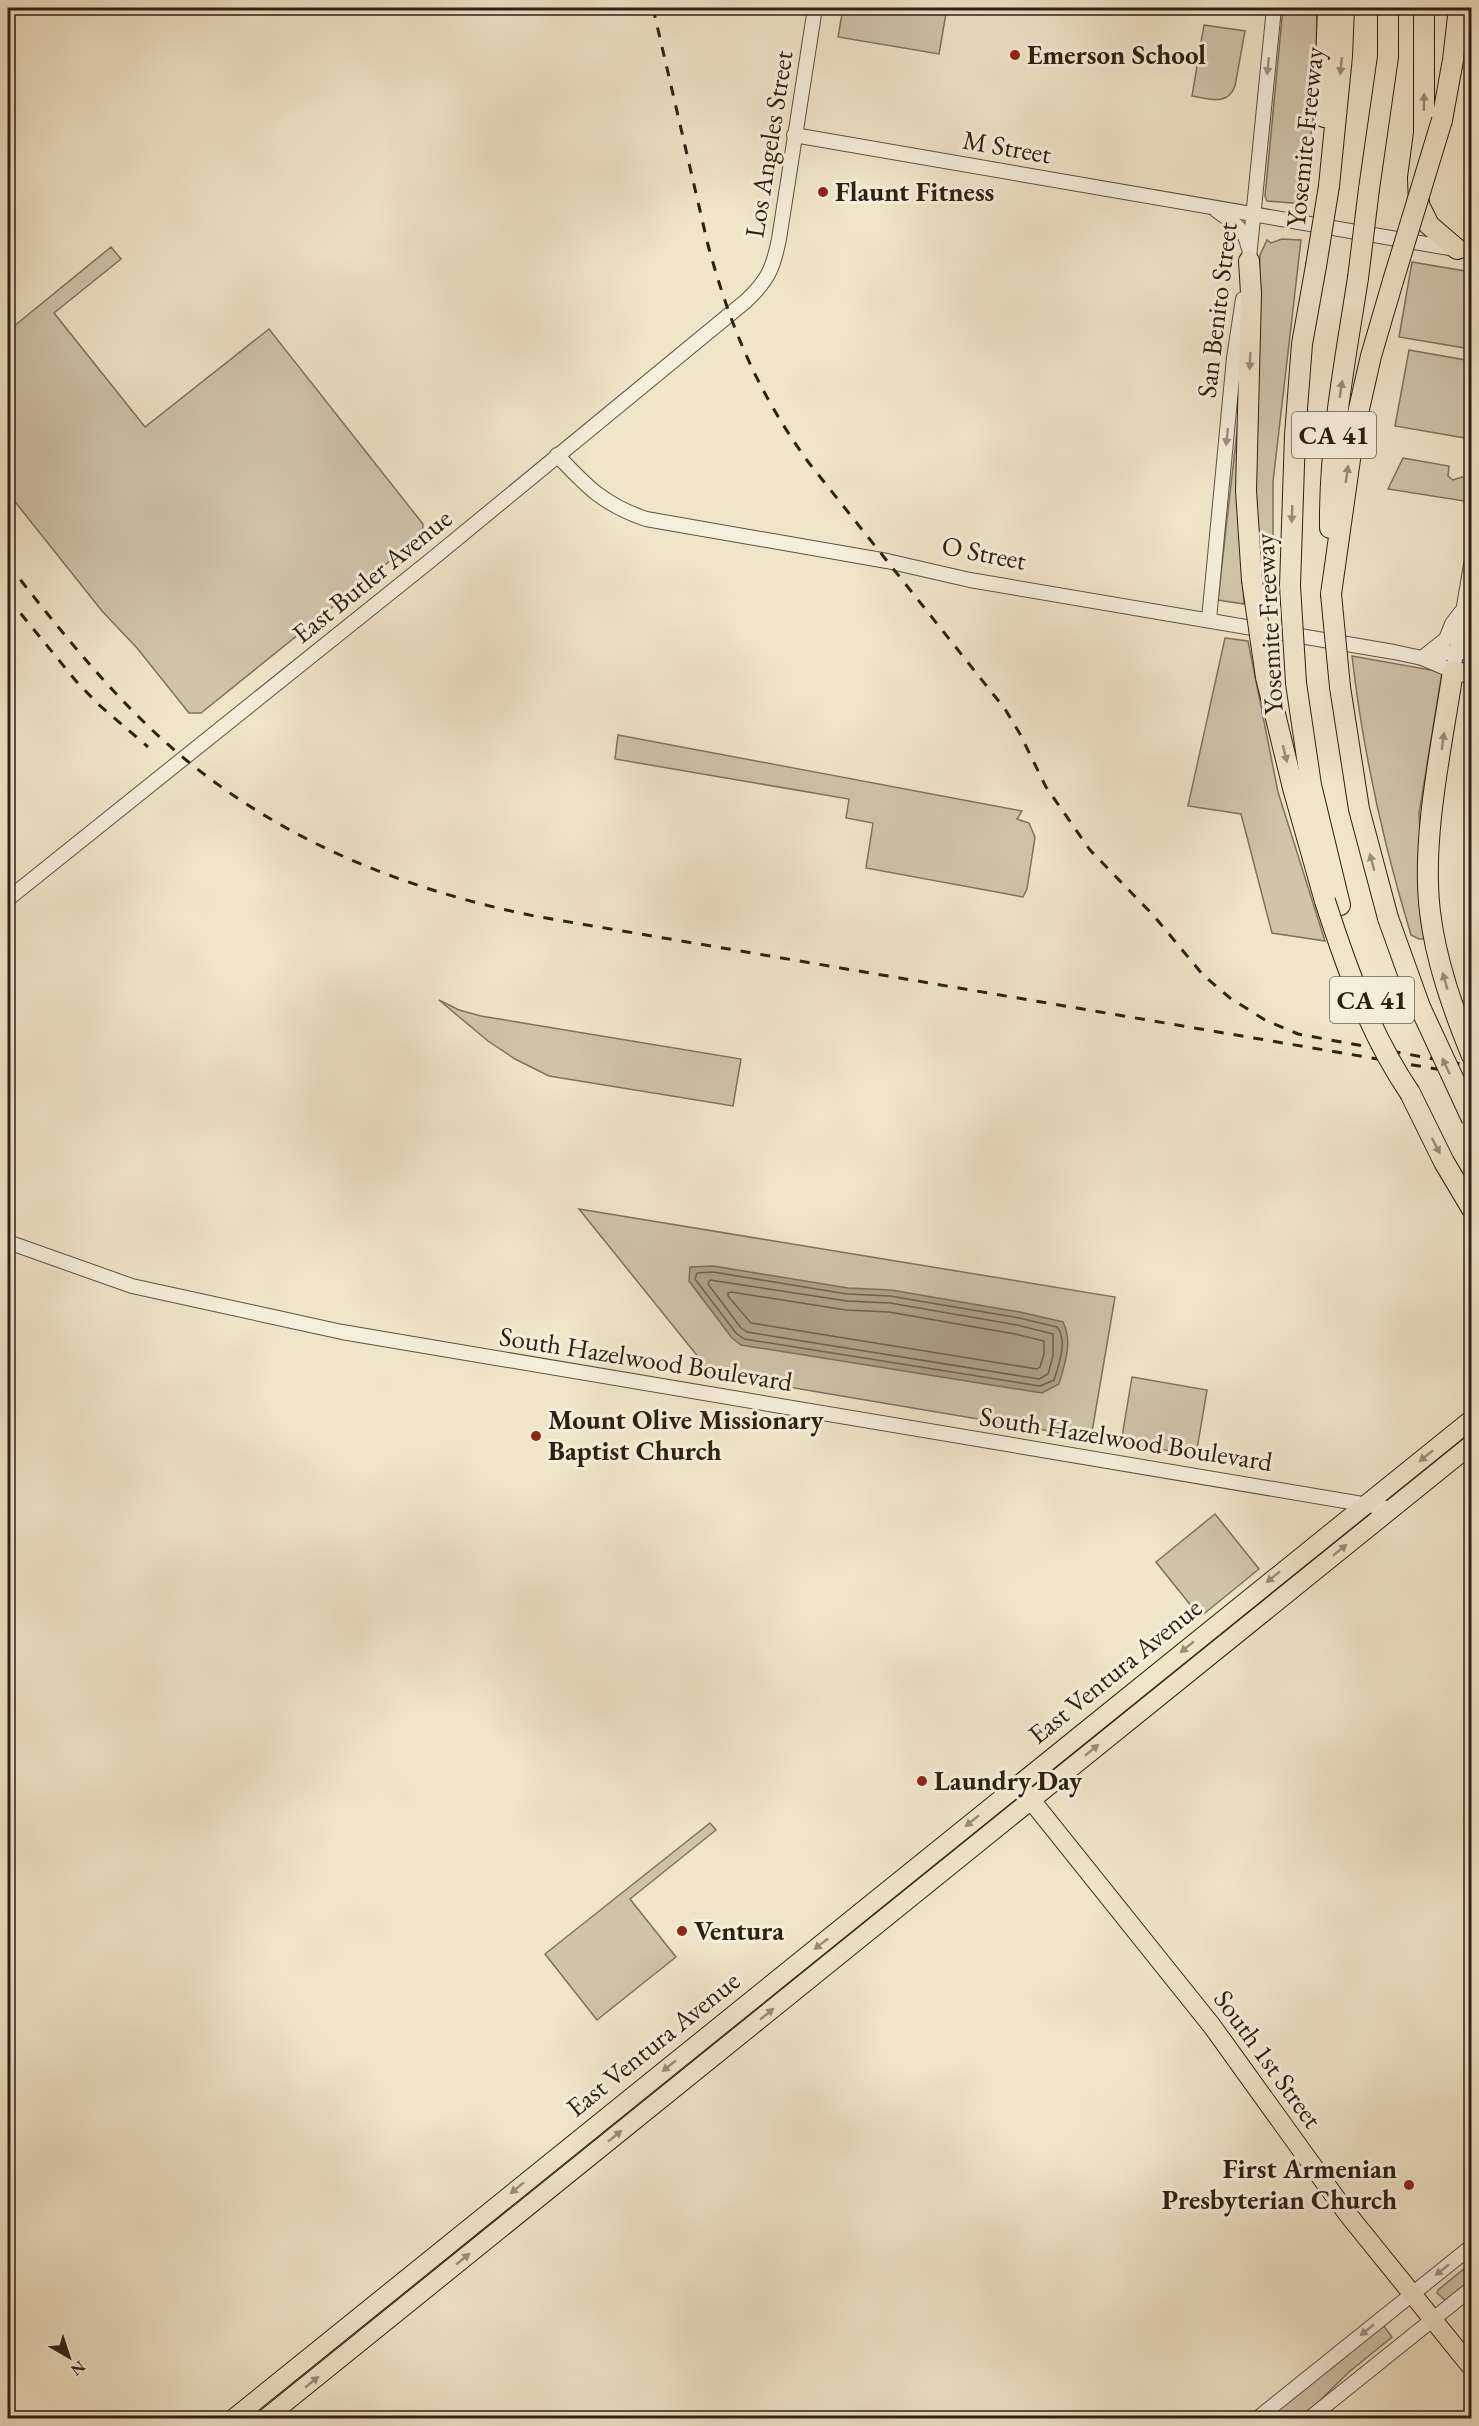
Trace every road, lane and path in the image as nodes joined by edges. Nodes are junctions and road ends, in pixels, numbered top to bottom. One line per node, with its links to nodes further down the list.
1 (815, 8): 8 (street, Los Angeles Street)
2 (1274, 8): 11 (street, San Benito Street, one-way to 11)
3 (1328, 8): 9 (highway)
4 (1344, 8): 9 (highway, Yosemite Freeway / CA 41, one-way to 9)
5 (1388, 8): 17 (highway, CA 41, one-way to 5, bridge)
6 (1424, 8): 12 (highway, one-way to 6)
7 (1459, 8): 17 (highway, one-way to 7, bridge)
8 (794, 135): 10 (street, M Street); 14 (street, Los Angeles Street)
9 (1329, 186): 25 (highway, Yosemite Freeway / CA 41, one-way to 25, bridge)
10 (1212, 207): 11 (street, M Street); 13 (street, M Street)
11 (1252, 214): 12 (street, M Street); 13 (street, San Benito Street)
12 (1464, 250)
13 (1249, 261): 19 (street, San Benito Street, one-way to 19); 25 (highway, one-way to 25, bridge)
14 (763, 286): 15 (street, East Butler Avenue)
15 (557, 455): 19 (street, O Street); 24 (street, East Butler Avenue)
16 (1472, 559): 18 (street)
17 (1331, 594): 27 (highway, CA 41, one-way to 17, bridge)
18 (1461, 612): 20 (street); 22 (street)
19 (1209, 619): 22 (street, O Street)
20 (1457, 651): 21 (street, O Street); 22 (street, O Street); 23 (street)
21 (1472, 654)
22 (1422, 658): 23 (street, O Street)
23 (1462, 673): 26 (highway, one-way to 23)
24 (8, 899)
25 (1332, 903): 28 (highway, one-way to 28, bridge)
26 (1472, 1056)
27 (1472, 1119)
28 (1472, 1209)
29 (8, 1242): 32 (street, South Hazelwood Boulevard)
30 (1472, 1419): 32 (main road, East Ventura Avenue, one-way to 32)
31 (1472, 1444): 33 (main road, East Ventura Avenue)
32 (1366, 1504): 33 (street, South Hazelwood Boulevard); 34 (main road, East Ventura Avenue, one-way to 34)
33 (1392, 1509): 35 (main road, East Ventura Avenue, one-way to 33)
34 (1018, 1784): 35 (main road, South 1st Street); 41 (main road, East Ventura Avenue, one-way to 41)
35 (1030, 1800): 38 (main road, South 1st Street); 42 (main road, East Ventura Avenue, one-way to 35)
36 (1472, 2246): 38 (street, one-way to 38)
37 (1472, 2288): 39 (street)
38 (1412, 2293): 39 (main road, South 1st Street); 43 (street, one-way to 43)
39 (1432, 2319): 40 (main road, South 1st Street); 44 (street)
40 (1472, 2368)
41 (234, 2418)
42 (266, 2418)
43 (1258, 2418)
44 (1310, 2418)

